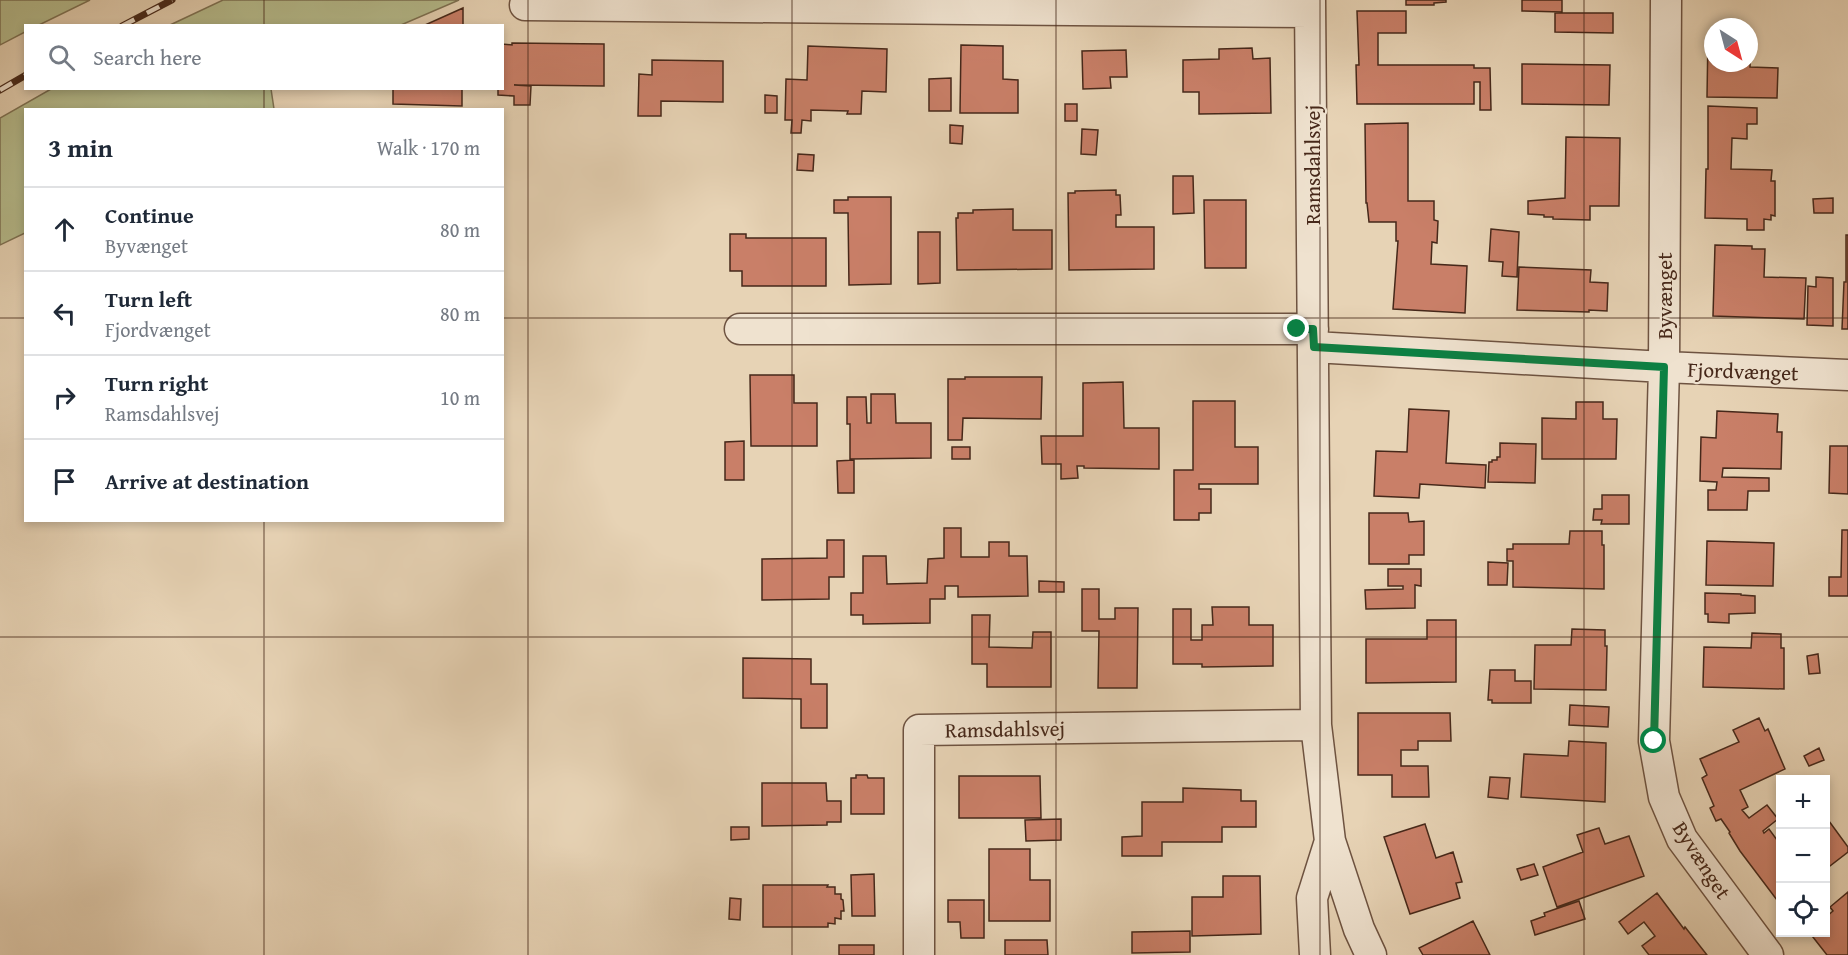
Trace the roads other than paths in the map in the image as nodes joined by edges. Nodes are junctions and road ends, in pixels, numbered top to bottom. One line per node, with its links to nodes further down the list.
1 (1666, 0): 6 (street, Byvænget)
2 (525, 5): 3 (street)
3 (1310, 6): 5 (street, Ramsdahlsvej)
4 (741, 329): 5 (street)
5 (1313, 338): 6 (street, Fjordvænget); 8 (street, Ramsdahlsvej)
6 (1664, 367): 7 (street, Fjordvænget); 13 (street, Byvænget)
7 (1848, 375)
8 (1316, 725): 9 (street, Ramsdahlsvej); 10 (street, Ramsdahlsvej)
9 (1330, 841): 11 (street, Ramsdahlsvej); 12 (street, Ramsdahlsvej)
10 (920, 955)
11 (1315, 955)
12 (1371, 955)
13 (1768, 955)

